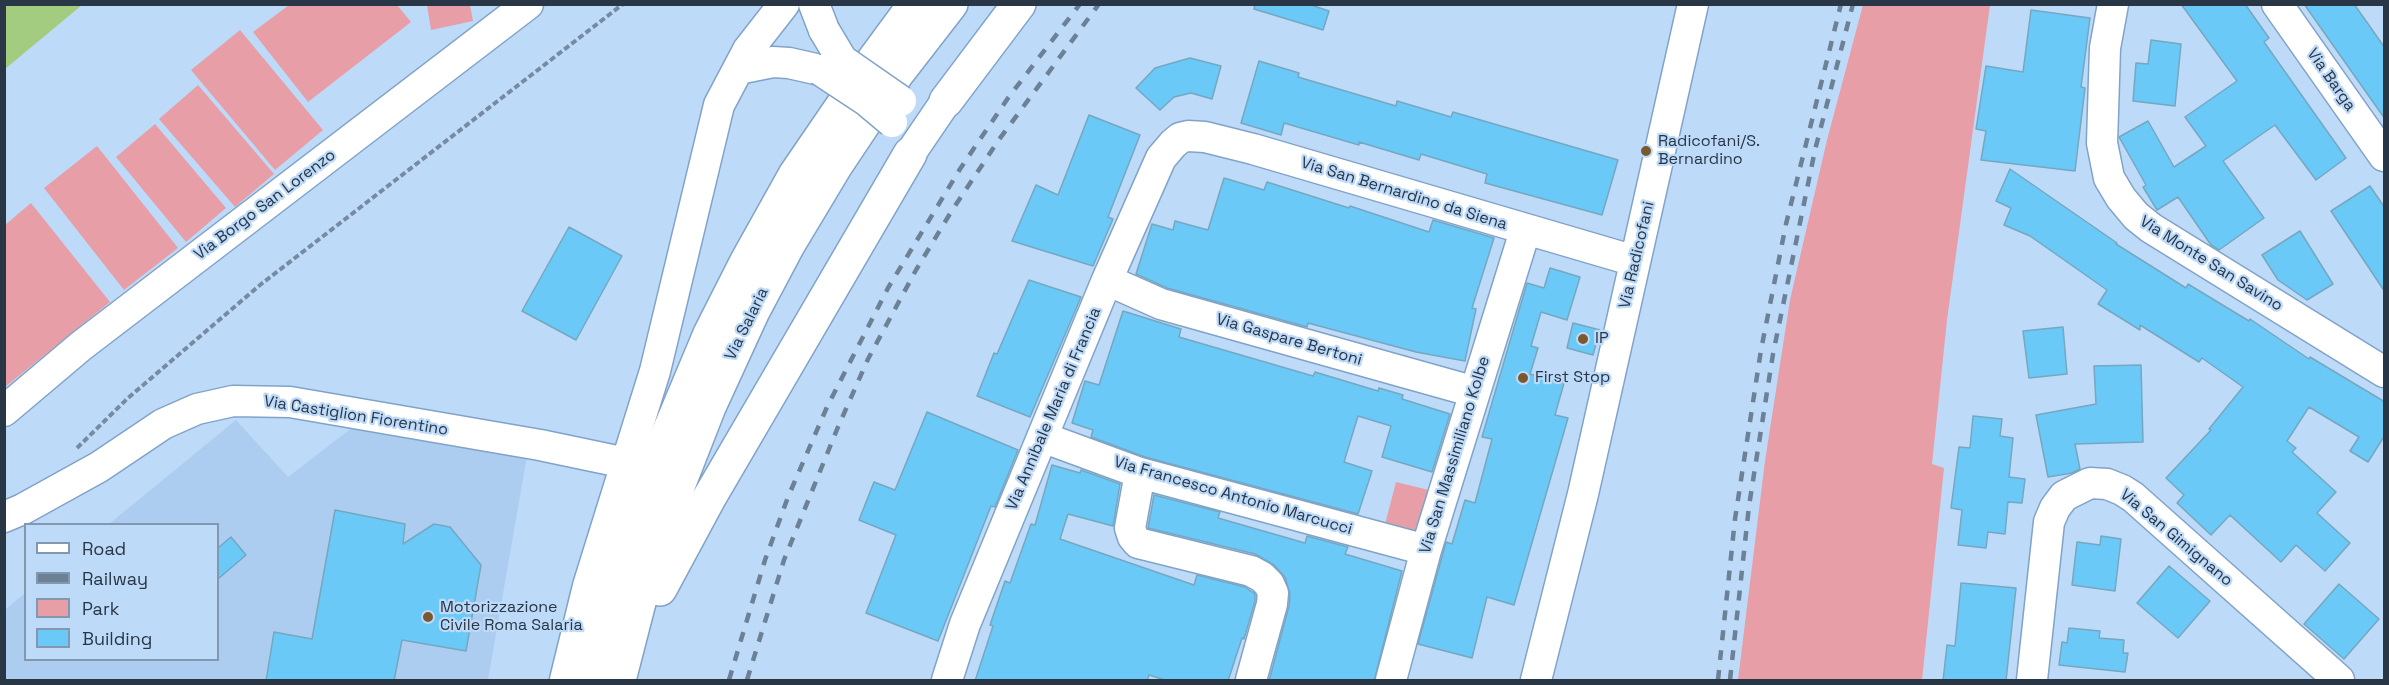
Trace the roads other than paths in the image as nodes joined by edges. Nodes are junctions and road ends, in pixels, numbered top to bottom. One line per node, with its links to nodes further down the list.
1 (528, 4): 21 (street, Via Borgo San Lorenzo)
2 (784, 4): 10 (street)
3 (915, 4): 29 (main road, Via Salaria)
4 (951, 4): 27 (main road, Via Salaria)
5 (1019, 4): 11 (main road)
6 (1693, 4): 17 (street, Via Radicofani)
7 (2113, 4): 19 (street, Via Monte San Savino)
8 (2277, 4): 15 (street, Via Barga)
9 (819, 17): 12 (street, bridge)
10 (738, 69): 12 (street, bridge); 23 (street)
11 (946, 101): 12 (street); 14 (street)
12 (896, 112): 14 (street)
13 (1173, 144): 16 (street, Via San Bernardino da Siena); 18 (street, Via Annibale Maria di Francia)
14 (910, 154): 27 (main road)
15 (2385, 156)
16 (1525, 231): 17 (street, Via San Bernardino da Siena); 20 (street, Via San Massimiliano Kolbe)
17 (1635, 261): 33 (street, Via Radicofani)
18 (1107, 280): 20 (street, Via Gaspare Bertoni); 22 (street, Via Annibale Maria di Francia)
19 (2385, 372)
20 (1475, 392): 26 (street, Via San Massimiliano Kolbe)
21 (4, 411)
22 (1042, 437): 24 (street, Via Francesco Antonio Marcucci); 30 (street, Via Annibale Maria di Francia)
23 (626, 463): 25 (street, Via Castiglion Fiorentino); 28 (street)
24 (1140, 473): 26 (street, Via Francesco Antonio Marcucci); 31 (street)
25 (4, 518)
26 (1426, 550): 32 (street, Via San Massimiliano Kolbe)
27 (621, 672)
28 (565, 681)
29 (589, 681)
30 (947, 681)
31 (1251, 681)
32 (1391, 681)
33 (1536, 681)
34 (2032, 681): 35 (street, Via San Gimignano)
35 (2339, 681)

